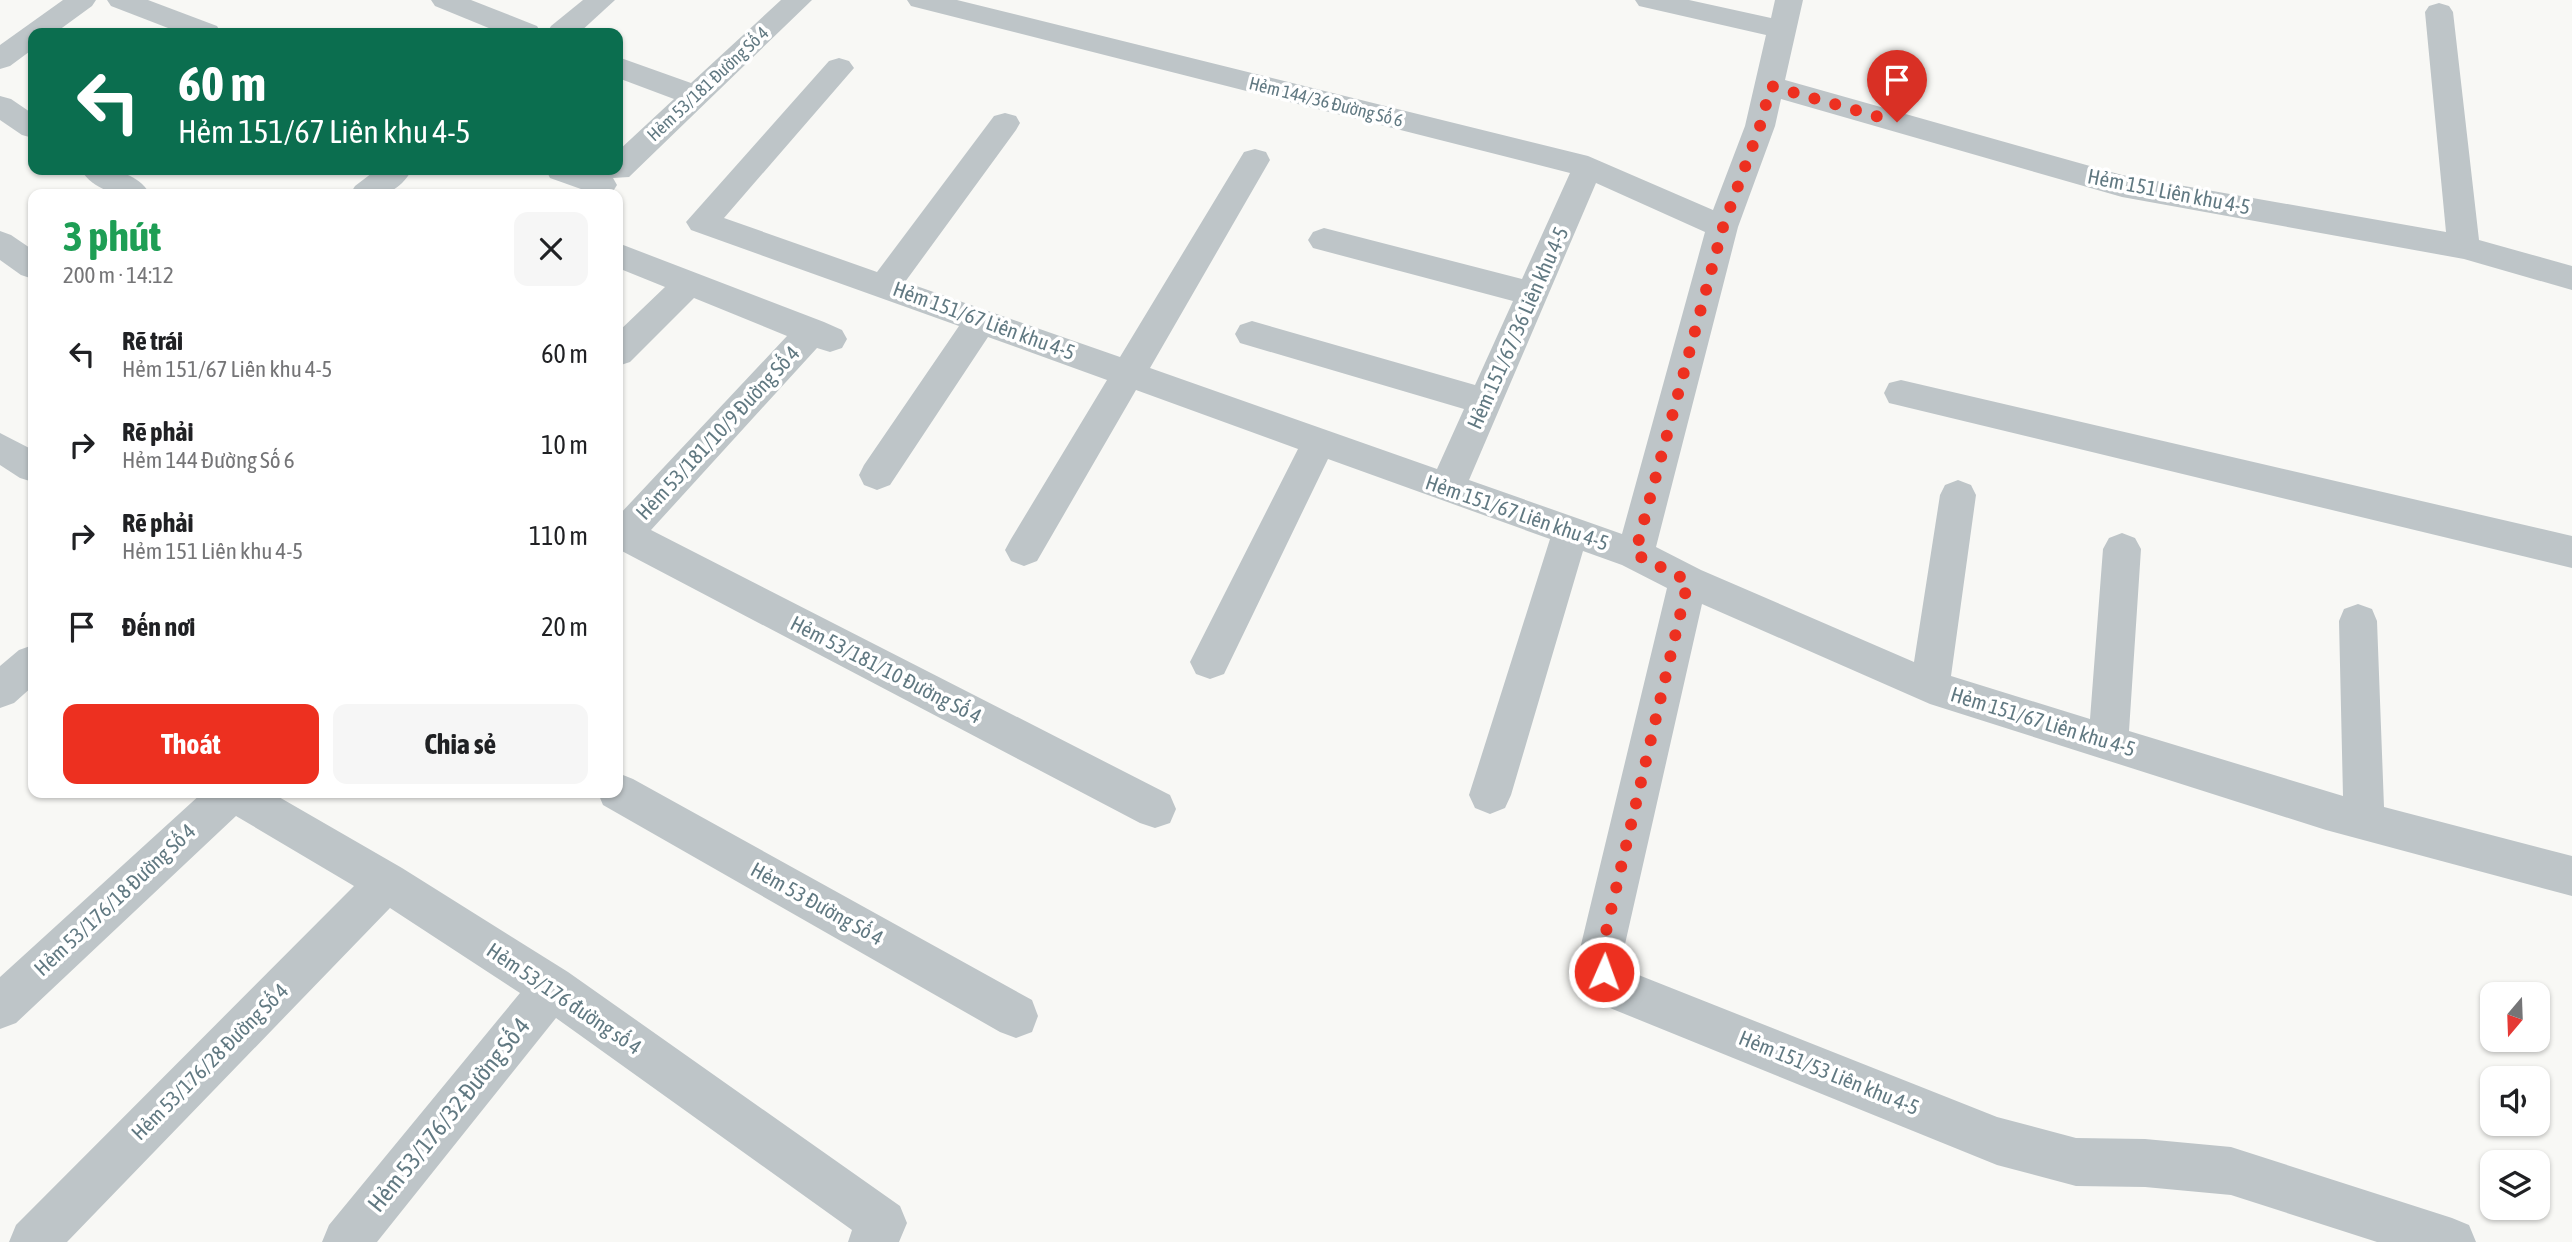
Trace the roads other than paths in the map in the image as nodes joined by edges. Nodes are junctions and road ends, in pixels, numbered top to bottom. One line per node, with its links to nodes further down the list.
1 (82, 0): 10 (street)
2 (121, 0): 11 (street)
3 (445, 0): 12 (street)
4 (601, 0): 13 (street)
5 (798, 0): 19 (street, Hẻm 53/181 Đường Số 4)
6 (921, 0): 25 (street, Hẻm 144/36 Đường Số 6)
7 (1649, 0): 9 (street)
8 (2439, 12): 35 (street)
9 (1786, 15): 18 (street)
10 (42, 28)
11 (194, 28)
12 (515, 28)
13 (567, 28)
14 (28, 38): 15 (street)
15 (0, 59)
16 (839, 68): 40 (street, Hẻm 151/67 Liên khu 4-5)
17 (623, 69): 19 (street)
18 (1771, 86): 32 (street); 35 (street, Hẻm 151 Liên khu 4-5)
19 (696, 96): 24 (street, Hẻm 53/181 Đường Số 4)
20 (0, 106): 22 (street)
21 (1004, 123): 40 (street)
22 (28, 125)
23 (1255, 160): 45 (street)
24 (623, 163)
25 (1588, 167): 32 (street, Hẻm 144/36 Đường Số 6); 41 (street, Hẻm 151/67/36 Liên khu 4-5)
26 (105, 175): 30 (street)
27 (390, 175): 31 (street)
28 (586, 175): 29 (street)
29 (606, 179)
30 (126, 189)
31 (372, 189)
32 (1723, 227): 60 (street)
33 (1324, 240): 41 (street)
34 (0, 243): 37 (street)
35 (2464, 247): 38 (street, Hẻm 151 Liên khu 4-5)
36 (623, 257): 39 (street)
37 (28, 263)
38 (2572, 278)
39 (689, 283): 44 (street); 54 (street, Hẻm 53/181/10/9 Đường Số 4)
40 (886, 285): 42 (street, Hẻm 151/67 Liên khu 4-5)
41 (1532, 295): 47 (street, Hẻm 151/67/36 Liên khu 4-5)
42 (981, 320): 45 (street, Hẻm 151/67 Liên khu 4-5); 51 (street)
43 (1252, 334): 47 (street)
44 (623, 348)
45 (1129, 373): 48 (street, Hẻm 151/67 Liên khu 4-5); 58 (street)
46 (1901, 393): 59 (street)
47 (1485, 401): 52 (street, Hẻm 151/67/36 Liên khu 4-5)
48 (1320, 442): 52 (street, Hẻm 151/67 Liên khu 4-5); 63 (street)
49 (0, 447): 50 (street)
50 (28, 465)
51 (877, 475)
52 (1447, 488): 55 (street, Hẻm 151/67 Liên khu 4-5)
53 (1958, 495): 64 (street)
54 (623, 531)
55 (1570, 533): 60 (street, Hẻm 151/67 Liên khu 4-5); 67 (street)
56 (623, 534): 70 (street, Hẻm 53/181/10 Đường Số 4)
57 (2122, 549): 65 (street)
58 (1024, 550)
59 (2572, 552)
60 (1635, 554): 61 (street, Hẻm 151/67 Liên khu 4-5)
61 (1688, 581): 64 (street, Hẻm 151/67 Liên khu 4-5); 80 (street, Hẻm 151/53 Liên khu 4-5)
62 (2358, 621): 71 (street)
63 (1210, 662)
64 (1930, 687): 65 (street, Hẻm 151/67 Liên khu 4-5)
65 (2108, 741): 71 (street, Hẻm 151/67 Liên khu 4-5)
66 (623, 795): 76 (street, Hẻm 53 Đường Số 4)
67 (1490, 795)
68 (227, 798): 75 (street, Hẻm 53/176/18 Đường Số 4)
69 (241, 798): 73 (street, Hẻm 53/176 đường số 4)
70 (1155, 809)
71 (2364, 821): 72 (street, Hẻm 151/67 Liên khu 4-5)
72 (2572, 876)
73 (387, 882): 74 (street, Hẻm 53/176 đường số 4); 78 (street, Hẻm 53/176/28 Đường Số 4)
74 (552, 988): 77 (street, Hẻm 53/176 đường số 4); 79 (street, Hẻm 53/176/32 Đường Số 4)
75 (0, 1007)
76 (1016, 1016)
77 (877, 1233)
78 (33, 1242)
79 (346, 1242)
80 (2452, 1242)

